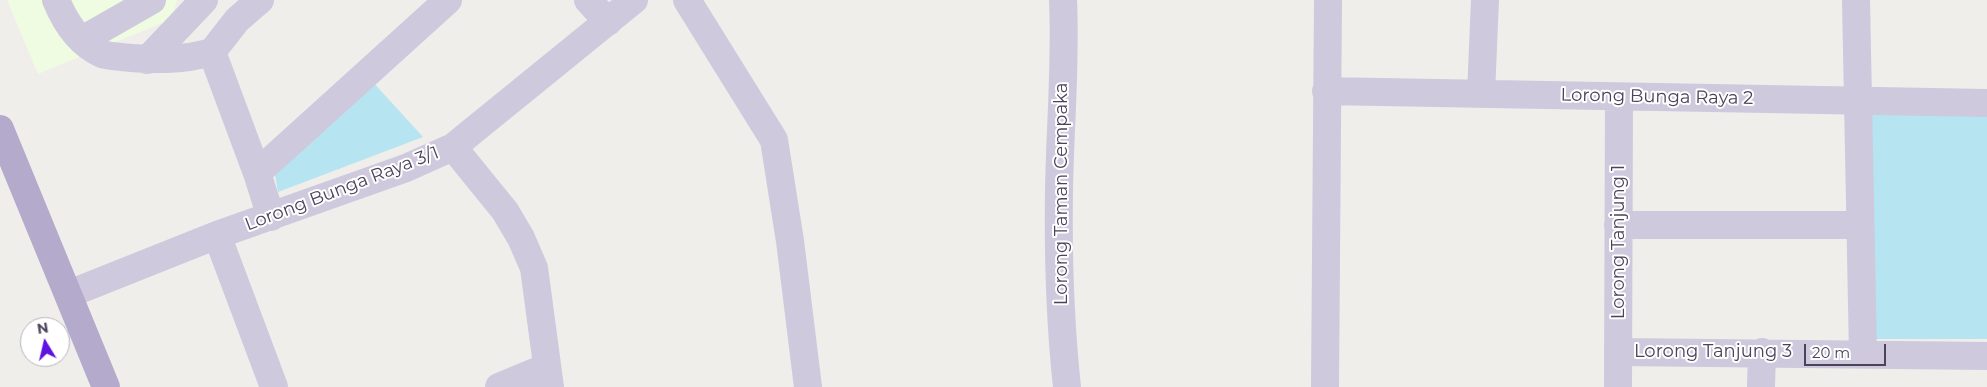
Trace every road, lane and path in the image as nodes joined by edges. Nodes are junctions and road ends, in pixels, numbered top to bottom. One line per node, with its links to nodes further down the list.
1 (56, 0): 14 (street)
2 (152, 0): 14 (street)
3 (204, 0): 16 (street)
4 (260, 0): 15 (street)
5 (448, 0): 25 (street)
6 (588, 0): 13 (street)
7 (634, 0): 13 (street, Lorong Bunga Raya 3/1)
8 (687, 0): 39 (street)
9 (1063, 0): 40 (street, Lorong Taman Cempaka)
10 (1328, 0): 17 (street)
11 (1486, 0): 18 (street)
12 (1856, 0): 20 (street)
13 (608, 22): 23 (street, Lorong Bunga Raya 3/1)
14 (82, 40): 16 (street)
15 (212, 52): 16 (street); 25 (street)
16 (147, 60)
17 (1326, 91): 18 (street, Lorong Bunga Raya 2); 41 (street)
18 (1481, 94): 19 (street, Lorong Bunga Raya 2)
19 (1619, 97): 20 (street, Lorong Bunga Raya 2); 27 (street, Lorong Tanjung 1)
20 (1858, 100): 21 (street, Lorong Bunga Raya 2); 28 (street)
21 (1987, 103)
22 (0, 129): 24 (main road)
23 (453, 147): 26 (street, Lorong Bunga Raya 3/1); 35 (street)
24 (6, 159): 30 (main road)
25 (257, 173): 26 (street)
26 (271, 217): 29 (street, Lorong Bunga Raya 3/1)
27 (1618, 225): 28 (street); 31 (street, Lorong Tanjung 1)
28 (1860, 225): 33 (street)
29 (217, 235): 30 (street, Lorong Bunga Raya 3/1); 37 (street)
30 (69, 294): 36 (main road)
31 (1618, 352): 32 (street, Lorong Tanjung 3); 42 (street, Lorong Tanjung 1)
32 (1762, 352): 33 (street, Lorong Tanjung 3); 43 (street)
33 (1863, 354): 34 (street, Lorong Tanjung 3)
34 (1987, 356)
35 (549, 377): 38 (street)
36 (106, 387)
37 (274, 387)
38 (500, 387)
39 (808, 387)
40 (1067, 387)
41 (1325, 387)
42 (1618, 387)
43 (1761, 387)

